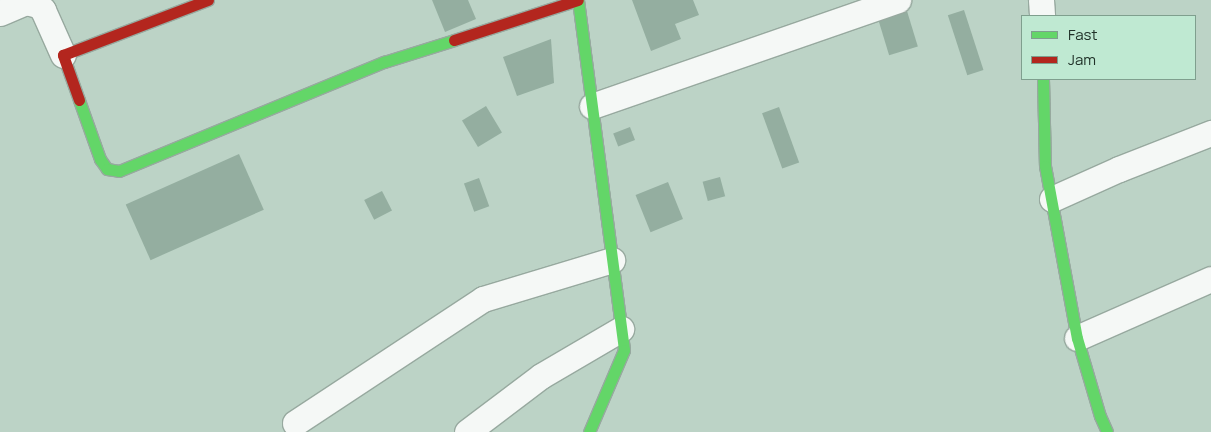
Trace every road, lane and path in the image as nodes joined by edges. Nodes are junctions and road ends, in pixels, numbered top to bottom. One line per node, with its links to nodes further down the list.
1 (208, 0): 7 (street)
2 (578, 0): 7 (street); 9 (street)
3 (898, 0): 9 (street)
4 (1041, 0): 6 (street)
5 (0, 13): 7 (street)
6 (1042, 15)
7 (63, 55)
8 (1043, 80): 11 (street)
9 (592, 106): 12 (street)
10 (1211, 133): 11 (street)
11 (1052, 200): 15 (street)
12 (612, 260): 14 (street); 16 (street)
13 (1211, 279): 15 (street)
14 (621, 329): 17 (street); 18 (street)
15 (1077, 338): 19 (street)
16 (295, 423)
17 (467, 432)
18 (589, 432)
19 (1107, 432)

